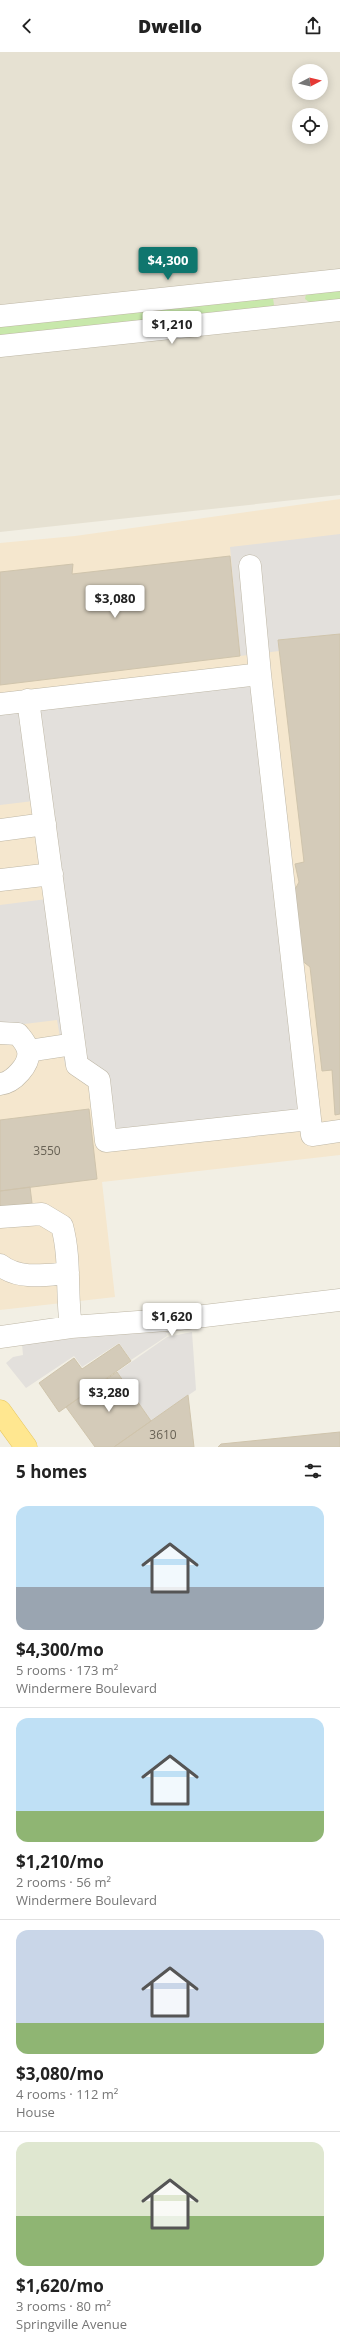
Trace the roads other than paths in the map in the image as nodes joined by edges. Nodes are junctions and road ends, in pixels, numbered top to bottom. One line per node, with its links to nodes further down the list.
1 (340, 280): 2 (street)
2 (286, 285): 4 (street); 5 (street)
3 (340, 310): 4 (street)
4 (289, 315): 6 (street)
5 (0, 316)
6 (0, 346)
7 (250, 566): 8 (street)
8 (260, 674): 9 (street); 19 (street)
9 (28, 700): 10 (street); 11 (street)
10 (0, 704)
11 (45, 824): 12 (street); 13 (street)
12 (0, 830)
13 (52, 874): 14 (street); 16 (street)
14 (0, 880)
15 (0, 1034): 17 (street)
16 (74, 1044): 17 (street); 19 (street)
17 (28, 1051): 18 (street)
18 (0, 1084)
19 (310, 1118): 20 (street)
20 (340, 1131)
21 (0, 1217): 23 (street)
22 (0, 1265): 23 (street)
23 (68, 1273): 25 (street)
24 (340, 1300): 25 (street)
25 (70, 1327): 26 (street)
26 (0, 1337)
27 (0, 1411): 28 (main road)
28 (26, 1447)

